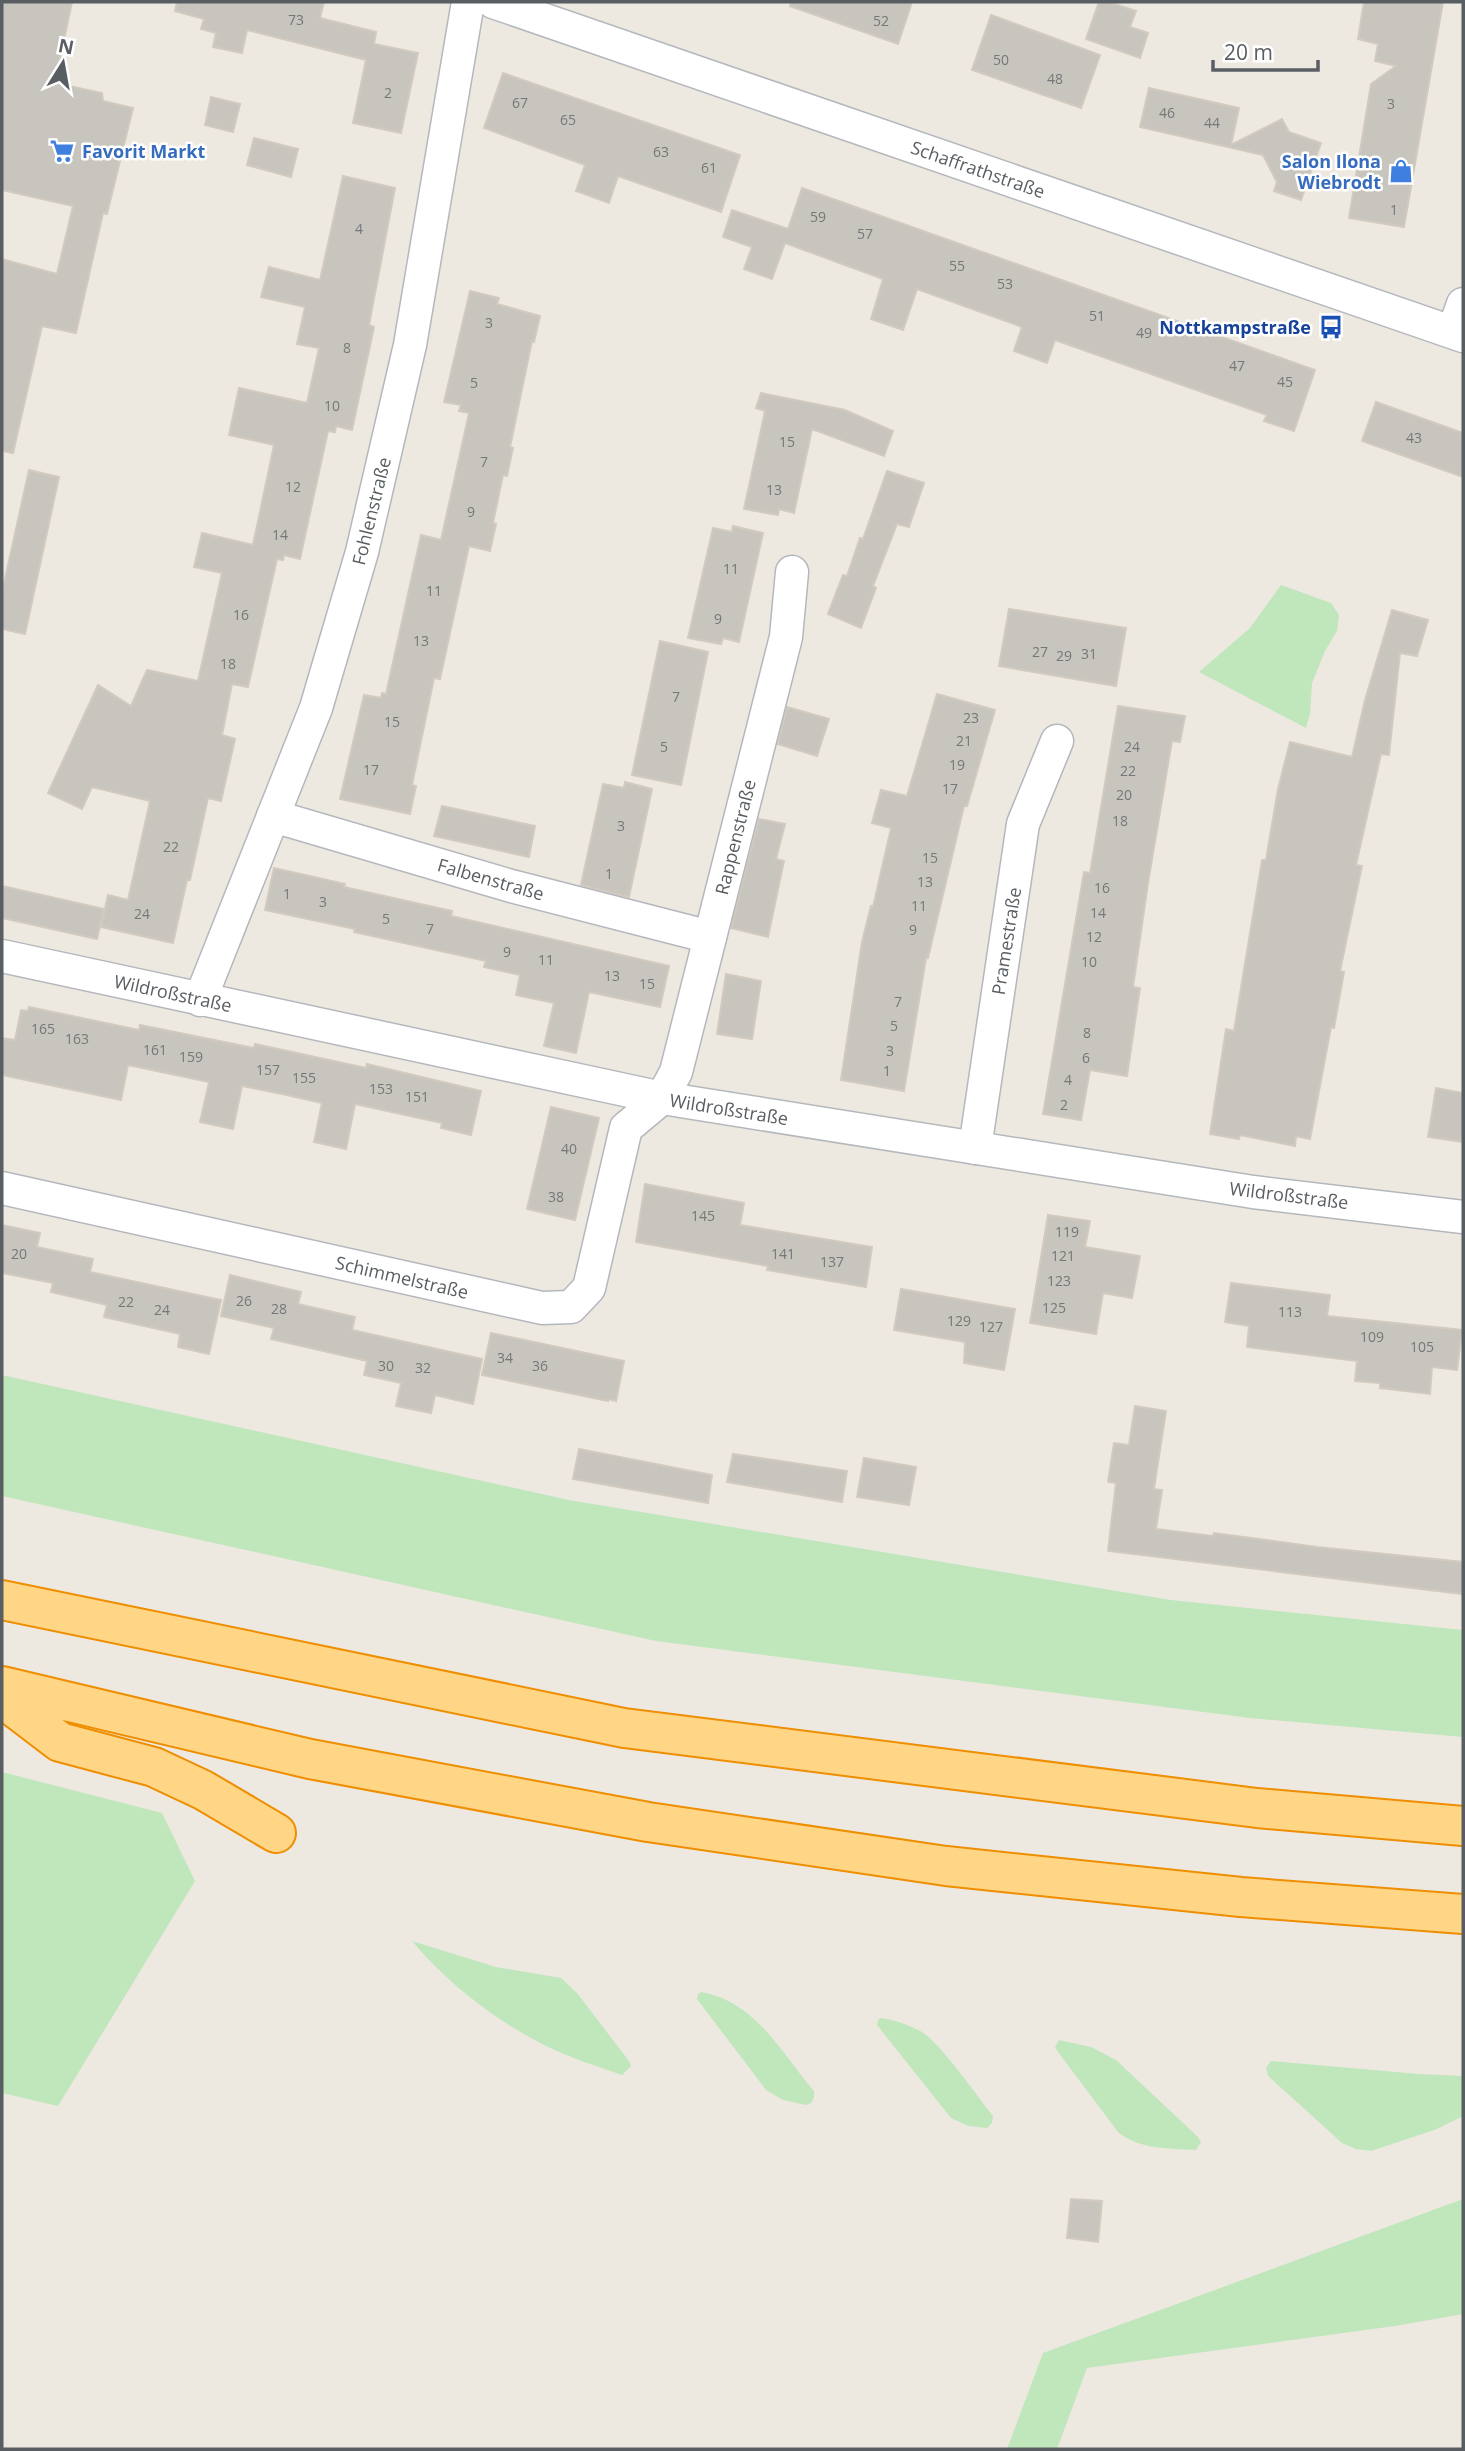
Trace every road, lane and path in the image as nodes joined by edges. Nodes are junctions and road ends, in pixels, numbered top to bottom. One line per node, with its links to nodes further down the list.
1 (468, 2): 6 (street, Fohlenstraße)
2 (493, 2): 3 (street, Schaffrathstraße)
3 (1460, 324)
4 (792, 572): 7 (street, Rappenstraße)
5 (1057, 741): 11 (street, Pramestraße)
6 (273, 816): 7 (street, Falbenstraße); 9 (street, Fohlenstraße)
7 (710, 937): 10 (street, Rappenstraße)
8 (2, 956): 9 (street, Wildroßstraße)
9 (200, 1000): 10 (street, Wildroßstraße)
10 (662, 1098): 11 (street, Wildroßstraße); 12 (street, Schimmelstraße)
11 (975, 1148): 13 (street, Wildroßstraße)
12 (2, 1188)
13 (1463, 1217)
14 (2, 1600): 17 (highway)
15 (2, 1686): 19 (highway)
16 (2, 1698): 18 (highway)
17 (1463, 1826)
18 (276, 1833)
19 (1463, 1914)

